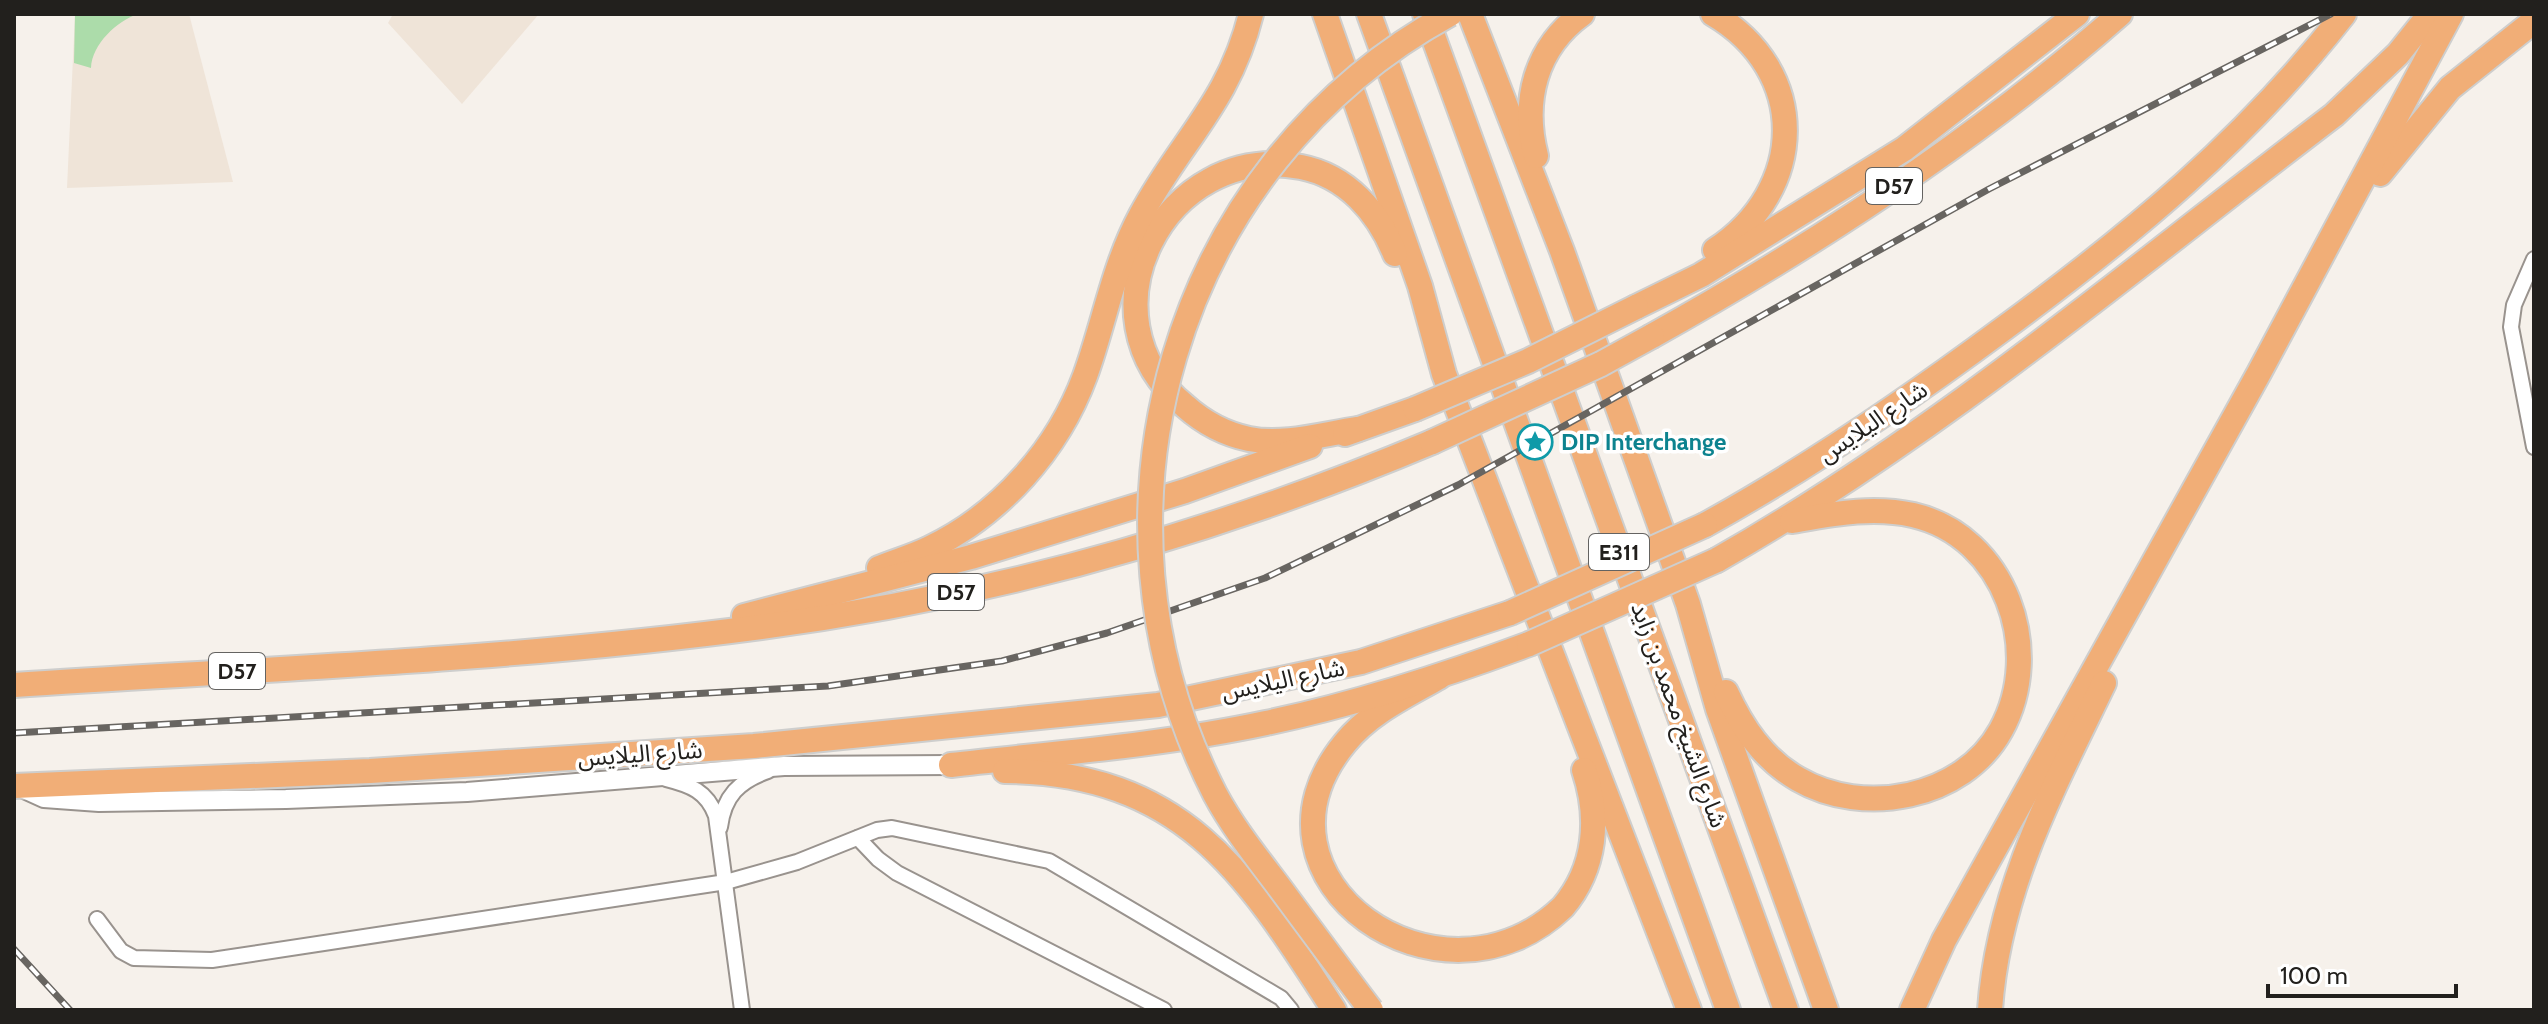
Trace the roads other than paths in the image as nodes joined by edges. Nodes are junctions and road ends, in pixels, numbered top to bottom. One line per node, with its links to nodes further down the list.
1 (1251, 14): 24 (highway)
2 (1325, 14): 20 (highway)
3 (1369, 14): 45 (highway, E311)
4 (1425, 14): 46 (highway, شارع الشيخ محمد بن زايد / E311)
5 (1450, 14): 43 (highway, bridge)
6 (1470, 14): 16 (highway)
7 (1582, 14): 16 (highway)
8 (1713, 14): 19 (highway)
9 (2077, 14): 19 (highway)
10 (2120, 14): 27 (highway, D57, bridge)
11 (2344, 14): 34 (highway, شارع اليلايس, bridge)
12 (2430, 14): 23 (highway)
13 (2451, 14): 15 (highway)
14 (2534, 21): 15 (highway)
15 (2348, 207): 25 (highway)
16 (1562, 251): 26 (highway)
17 (2534, 259): 18 (street)
18 (2529, 280): 22 (street)
19 (1664, 295): 21 (highway, bridge)
20 (1435, 340): 21 (highway); 28 (highway)
21 (1358, 429): 24 (highway)
22 (2534, 447)
23 (1782, 523): 26 (highway); 29 (highway, bridge)
24 (852, 590): 27 (highway)
25 (2134, 597): 48 (highway); 49 (highway)
26 (1688, 604): 47 (highway)
27 (701, 634): 30 (highway, D57)
28 (1556, 660): 29 (highway); 44 (highway)
29 (1439, 677): 31 (highway)
30 (14, 685)
31 (951, 765): 32 (street); 42 (highway)
32 (784, 766): 33 (street); 35 (street)
33 (646, 775): 34 (street); 35 (street)
34 (17, 786)
35 (720, 831): 37 (street)
36 (858, 838): 37 (street); 40 (street); 41 (street)
37 (726, 882): 38 (street); 39 (street)
38 (97, 919)
39 (742, 1010)
40 (1164, 1010)
41 (1291, 1010)
42 (1334, 1010)
43 (1371, 1010)
44 (1689, 1010)
45 (1728, 1010)
46 (1786, 1010)
47 (1826, 1010)
48 (1912, 1010)
49 (1990, 1010)

